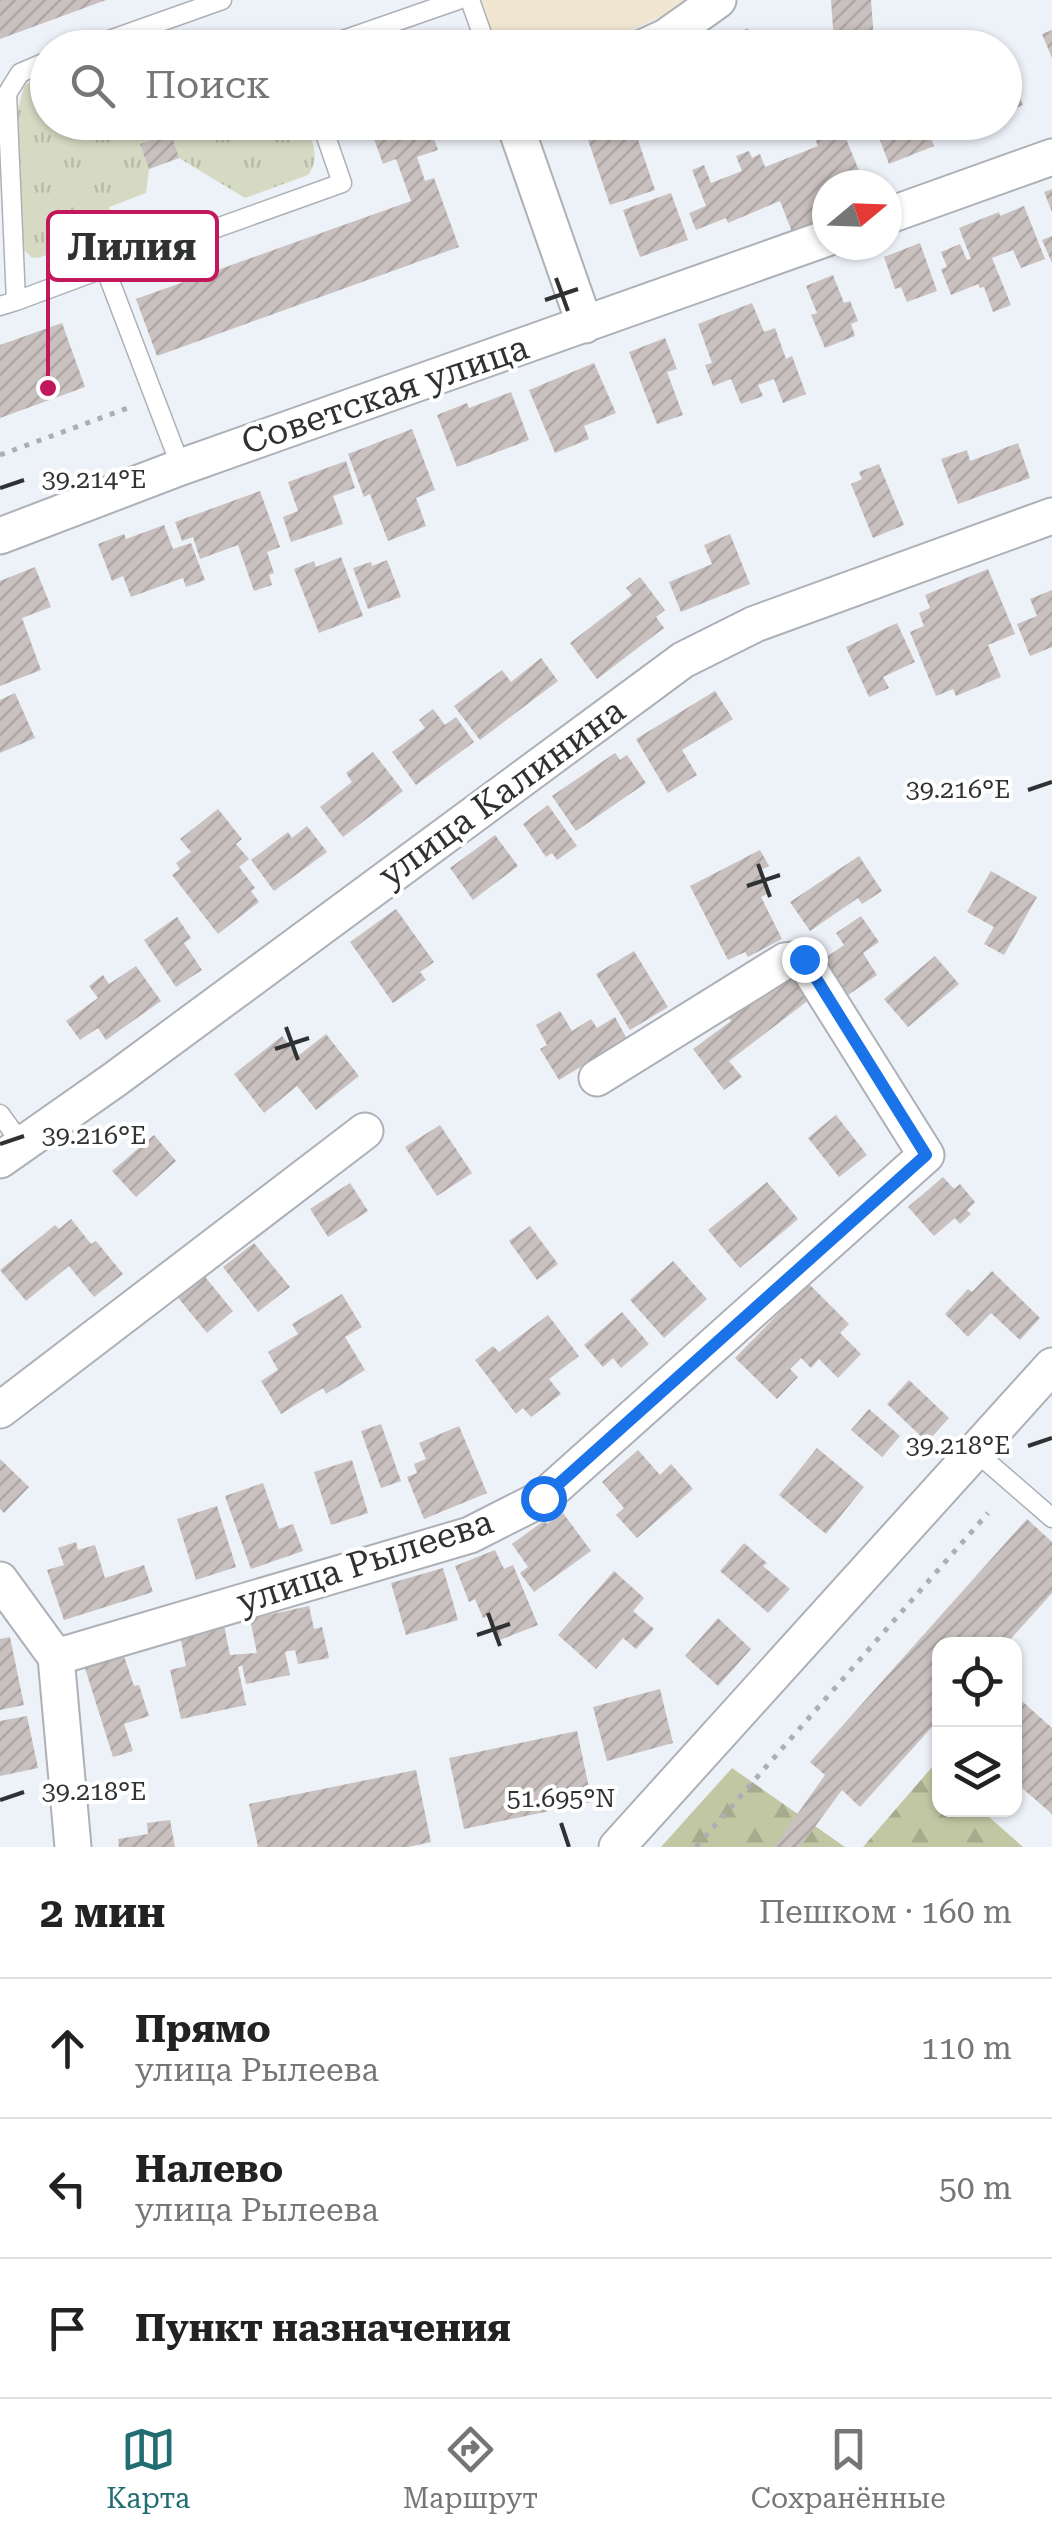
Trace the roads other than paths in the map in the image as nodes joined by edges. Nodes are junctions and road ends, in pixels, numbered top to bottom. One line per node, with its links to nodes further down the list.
1 (222, 0): 5 (lane)
2 (458, 0): 6 (lane)
3 (470, 0): 7 (lane)
4 (718, 0): 8 (street)
5 (138, 30)
6 (372, 30)
7 (481, 30)
8 (676, 30)
9 (30, 69): 16 (lane)
10 (328, 140): 15 (lane)
11 (520, 140): 17 (street)
12 (1052, 157): 13 (street)
13 (902, 211)
14 (812, 243): 17 (street, Советская улица)
15 (105, 268): 16 (lane); 18 (lane)
16 (8, 304)
17 (584, 325): 18 (street, Советская улица)
18 (180, 467): 20 (street, Советская улица)
19 (1052, 516): 24 (street, улица Калинина)
20 (0, 536)
21 (597, 1078): 30 (street, улица Рылеева)
22 (0, 1114): 24 (lane)
23 (366, 1131): 26 (street)
24 (11, 1152)
25 (1052, 1366): 27 (street)
26 (0, 1410)
27 (976, 1452): 28 (lane); 32 (street)
28 (1052, 1518)
29 (0, 1580): 30 (street)
30 (56, 1657): 31 (street)
31 (73, 1847)
32 (617, 1847)

